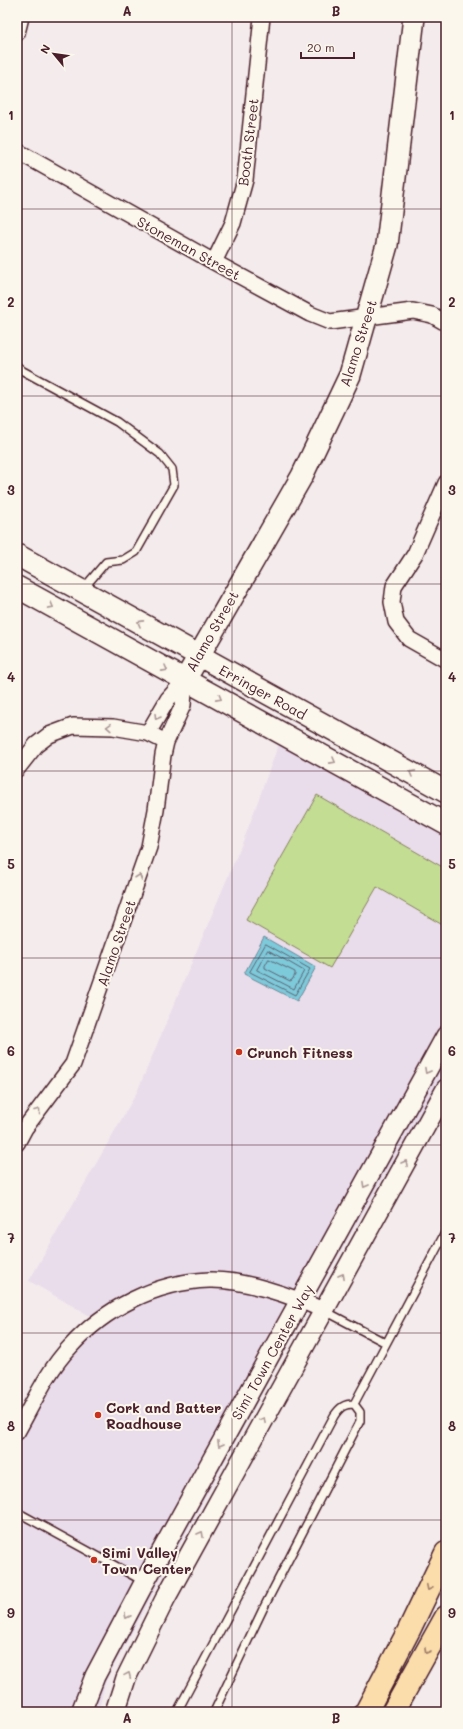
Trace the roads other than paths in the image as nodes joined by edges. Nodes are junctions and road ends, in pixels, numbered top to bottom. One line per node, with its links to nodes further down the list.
1 (20, 17): 4 (street)
2 (262, 17): 6 (street, Booth Street)
3 (414, 17): 7 (main road, Alamo Street)
4 (17, 33)
5 (17, 151): 6 (street, Stoneman Street)
6 (214, 262): 7 (street, Stoneman Street)
7 (367, 317): 8 (street, Stoneman Street); 14 (main road, Alamo Street)
8 (446, 323)
9 (17, 366): 13 (lane)
10 (446, 483): 15 (street)
11 (17, 555): 13 (main road, Erringer Road)
12 (17, 587): 16 (main road, Erringer Road, one-way to 16)
13 (81, 591): 14 (main road, Erringer Road, one-way to 13)
14 (198, 656): 16 (main road, Alamo Street); 20 (main road, Erringer Road, one-way to 14)
15 (446, 660)
16 (185, 680): 17 (street, Alamo Street, one-way to 17); 18 (street, Alamo Street); 21 (main road, Erringer Road, one-way to 21)
17 (148, 733): 18 (street); 19 (street, one-way to 19)
18 (166, 742): 24 (street, Alamo Street, one-way to 18)
19 (17, 769)
20 (446, 792)
21 (446, 824)
22 (446, 1036): 26 (street, Simi Town Center Way, one-way to 26)
23 (446, 1089): 27 (street, Simi Town Center Way, one-way to 23)
24 (17, 1143)
25 (446, 1231): 28 (lane)
26 (301, 1300): 27 (street); 30 (street); 33 (street, Simi Town Center Way, one-way to 33)
27 (323, 1310): 28 (lane); 34 (street, Simi Town Center Way, one-way to 27)
28 (386, 1343): 29 (lane)
29 (354, 1404): 38 (lane); 39 (lane)
30 (17, 1432)
31 (17, 1512): 33 (lane)
32 (446, 1553): 40 (highway, one-way to 40)
33 (145, 1581): 34 (street); 36 (street, Simi Town Center Way, one-way to 36)
34 (169, 1592): 37 (street, Simi Town Center Way, one-way to 34)
35 (446, 1617): 41 (highway, one-way to 41)
36 (81, 1712)
37 (115, 1712)
38 (177, 1712)
39 (214, 1712)
40 (366, 1712)
41 (393, 1712)

